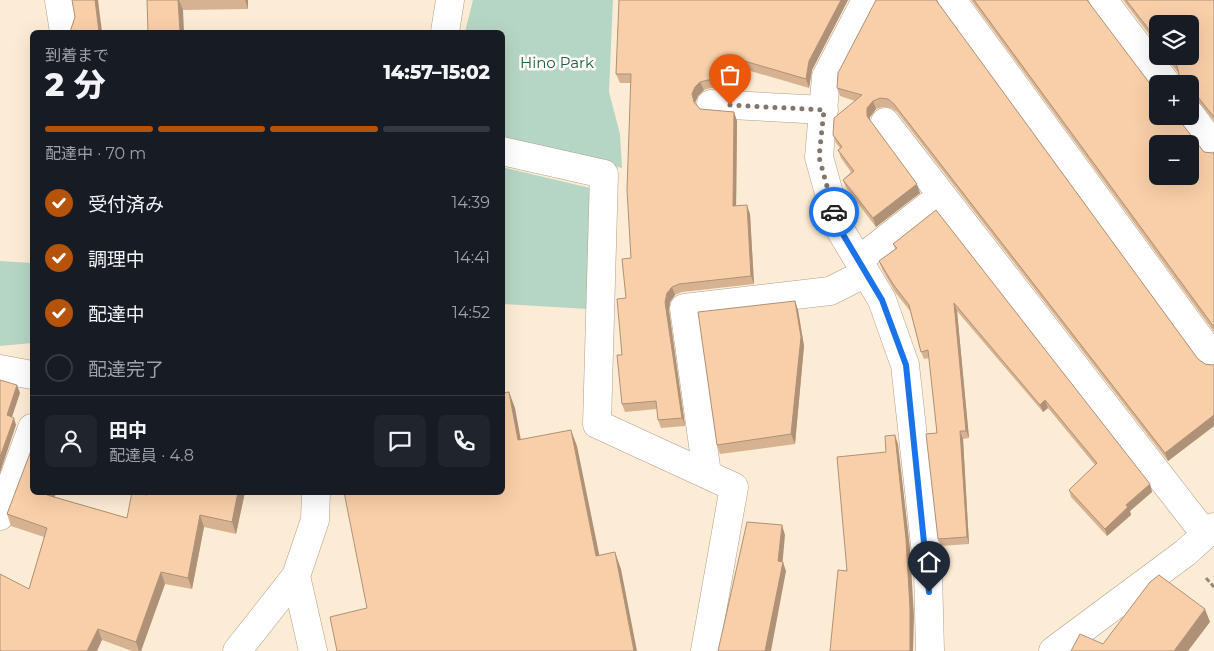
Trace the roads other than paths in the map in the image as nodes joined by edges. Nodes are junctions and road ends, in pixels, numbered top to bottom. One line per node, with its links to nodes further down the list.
1 (59, 0): 6 (street)
2 (450, 0): 7 (street)
3 (866, 0): 10 (street)
4 (952, 0): 17 (street)
5 (1103, 0): 8 (street)
6 (64, 30)
7 (445, 30)
8 (1160, 75)
9 (711, 104): 10 (street)
10 (824, 110): 16 (street)
11 (885, 122): 15 (street)
12 (1198, 125): 13 (street)
13 (1214, 146)
14 (505, 152): 21 (street)
15 (941, 196): 16 (street); 24 (street)
16 (863, 267): 21 (street); 29 (street)
17 (1214, 358)
18 (0, 369): 19 (street)
19 (30, 375)
20 (30, 434): 23 (street)
21 (707, 474): 28 (street)
22 (316, 495): 25 (street)
23 (0, 516)
24 (1210, 530): 30 (street)
25 (296, 576): 26 (street); 27 (street)
26 (237, 651)
27 (313, 651)
28 (705, 651)
29 (930, 651)
30 (1053, 651)

